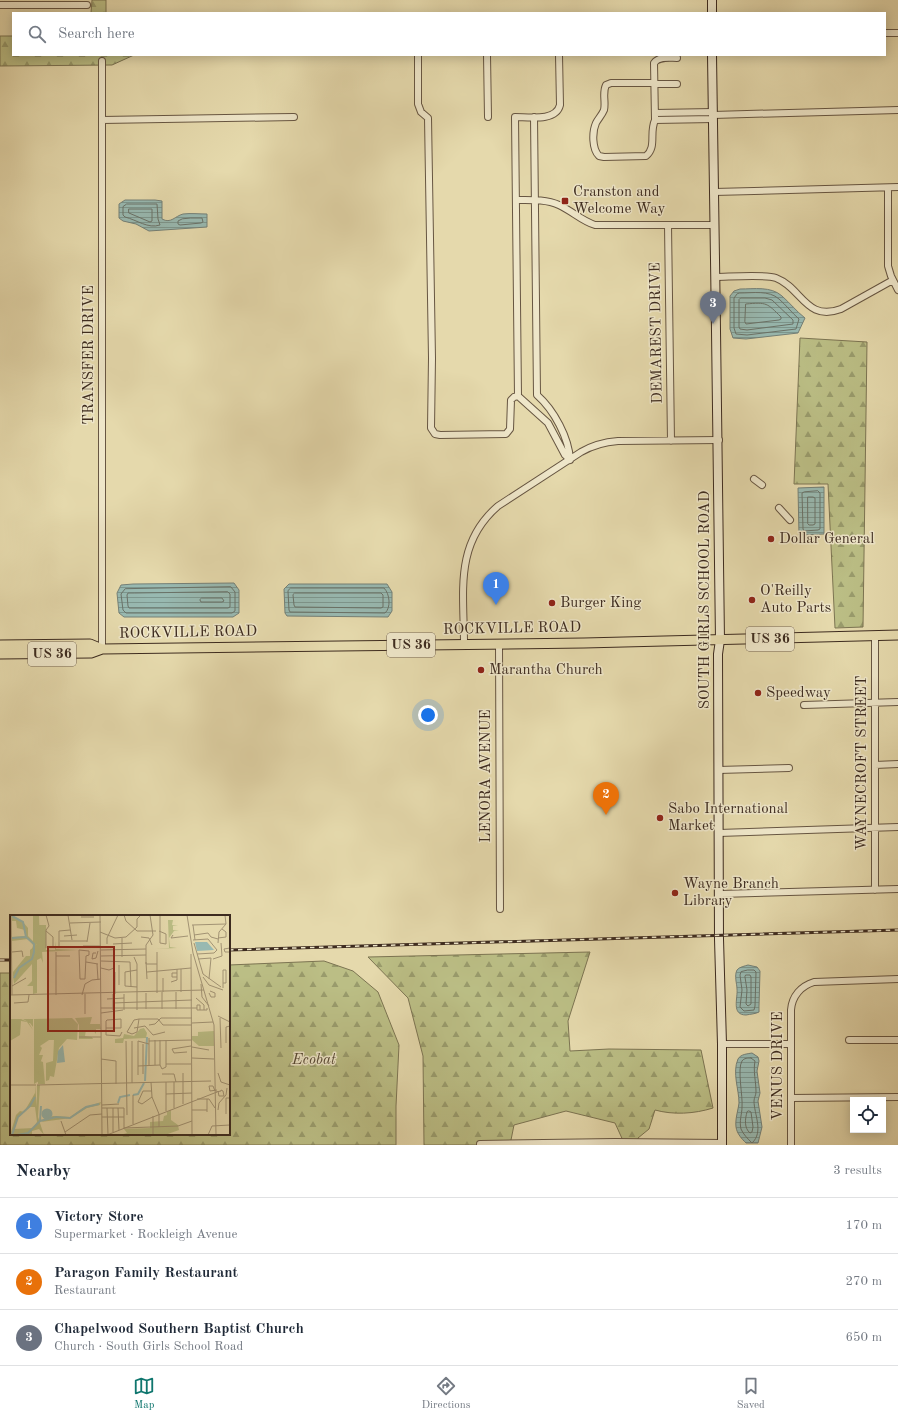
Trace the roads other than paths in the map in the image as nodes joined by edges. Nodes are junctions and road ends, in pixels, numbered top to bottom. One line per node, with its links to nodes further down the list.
1 (712, 0): 5 (main road)
2 (61, 3): 3 (street); 4 (street)
3 (0, 5)
4 (87, 5)
5 (712, 12)
6 (886, 33): 7 (street)
7 (898, 33)
8 (418, 56): 34 (street)
9 (488, 56): 20 (street)
10 (559, 56): 21 (street)
11 (712, 56): 18 (main road, SOUTH GIRLS SCHOOL ROAD)
12 (677, 58): 14 (street)
13 (102, 61): 22 (street, TRANSFER DRIVE)
14 (654, 84): 15 (street); 17 (street); 23 (street)
15 (677, 84)
16 (898, 110): 18 (street)
17 (655, 113): 18 (street); 23 (street)
18 (713, 116): 23 (street); 26 (main road, SOUTH GIRLS SCHOOL ROAD)
19 (294, 117): 22 (street)
20 (488, 117)
21 (534, 117): 27 (street); 28 (street)
22 (102, 120): 48 (street, TRANSFER DRIVE)
23 (655, 120)
24 (898, 187): 25 (street)
25 (888, 188): 26 (street); 32 (street)
26 (714, 192): 30 (main road, SOUTH GIRLS SCHOOL ROAD)
27 (516, 200): 28 (street); 34 (street)
28 (535, 200): 29 (street); 37 (street)
29 (668, 225): 30 (street); 35 (street, DEMAREST DRIVE)
30 (714, 225): 31 (main road, SOUTH GIRLS SCHOOL ROAD)
31 (715, 277): 32 (street); 36 (main road, SOUTH GIRLS SCHOOL ROAD)
32 (893, 280): 33 (street)
33 (898, 290)
34 (518, 396): 37 (street)
35 (671, 440): 36 (street); 37 (street)
36 (719, 440): 44 (main road, SOUTH GIRLS SCHOOL ROAD)
37 (570, 460): 46 (street)
38 (754, 479): 39 (street)
39 (762, 485)
40 (779, 508): 41 (street)
41 (790, 520)
42 (898, 635): 43 (main road, ROCKVILLE ROAD / US 36)
43 (875, 636): 44 (main road, ROCKVILLE ROAD / US 36); 50 (street, WAYNECROFT STREET)
44 (720, 640): 45 (main road, ROCKVILLE ROAD / US 36); 56 (main road, SOUTH GIRLS SCHOOL ROAD)
45 (499, 643): 46 (main road, ROCKVILLE ROAD / US 36); 63 (street, LENORA AVENUE)
46 (464, 644): 48 (main road, ROCKVILLE ROAD / US 36)
47 (0, 645): 48 (main road, ROCKVILLE ROAD / US 36)
48 (102, 649): 49 (main road, ROCKVILLE ROAD / US 36)
49 (0, 654)
50 (875, 702): 51 (street); 52 (street); 54 (street, WAYNECROFT STREET)
51 (898, 702)
52 (804, 705)
53 (898, 764): 54 (street)
54 (875, 765): 58 (street, WAYNECROFT STREET)
55 (789, 768): 56 (street)
56 (718, 770): 59 (main road, SOUTH GIRLS SCHOOL ROAD)
57 (898, 827): 58 (street)
58 (875, 828): 59 (street); 61 (street, WAYNECROFT STREET)
59 (719, 834): 62 (main road, SOUTH GIRLS SCHOOL ROAD)
60 (898, 889): 61 (street)
61 (875, 890): 62 (street)
62 (720, 894): 67 (main road, SOUTH GIRLS SCHOOL ROAD)
63 (500, 909)
64 (898, 979): 68 (street, VENUS DRIVE)
65 (849, 1040): 66 (street)
66 (898, 1040)
67 (722, 1044): 68 (street); 73 (main road, SOUTH GIRLS SCHOOL ROAD)
68 (791, 1044): 70 (street, VENUS DRIVE)
69 (898, 1097): 70 (street)
70 (791, 1098): 74 (street, VENUS DRIVE)
71 (480, 1144): 72 (street)
72 (615, 1144): 73 (street)
73 (722, 1144)
74 (791, 1145)

